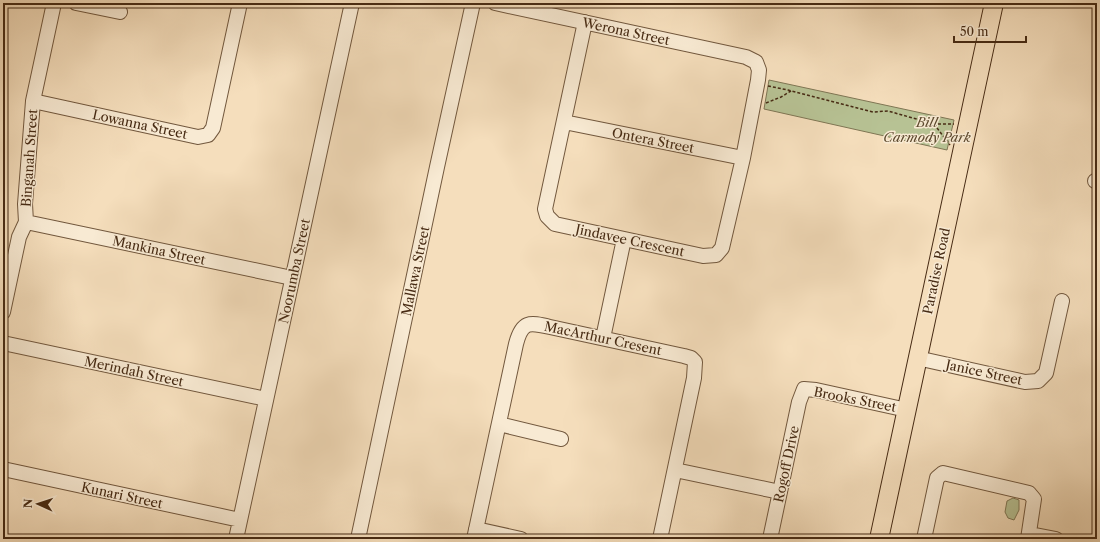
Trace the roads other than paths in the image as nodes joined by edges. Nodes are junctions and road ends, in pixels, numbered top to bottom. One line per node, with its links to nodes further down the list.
1 (54, 3): 11 (street, Binganah Street)
2 (76, 3): 8 (street)
3 (240, 3): 11 (street, Lowanna Street)
4 (352, 3): 16 (street, Noorumba Street)
5 (473, 3): 34 (street, Mallawa Street)
6 (495, 3): 9 (street, Werona Street)
7 (994, 3): 21 (main road, Paradise Road)
8 (120, 12)
9 (585, 22): 10 (street, Werona Street); 12 (street, Jindavee Crescent)
10 (756, 62): 13 (street, Jindavee Crescent)
11 (33, 101): 14 (street, Binganah Street)
12 (564, 122): 13 (street, Ontera Street); 15 (street, Jindavee Crescent)
13 (743, 158): 15 (street, Jindavee Crescent)
14 (26, 222): 16 (street, Mankina Street); 18 (street, Binganah Street)
15 (624, 239): 19 (street)
16 (292, 278): 23 (street, Noorumba Street)
17 (1062, 301): 21 (street, Janice Street)
18 (3, 312)
19 (603, 338): 25 (street, MacArthur Cresent); 28 (street, MacArthur Cresent)
20 (3, 343): 23 (street, Merindah Street)
21 (917, 358): 24 (main road, Paradise Road)
22 (804, 390): 24 (street, Brooks Street); 29 (street, Rogoff Drive)
23 (266, 399): 30 (street, Noorumba Street)
24 (907, 410): 38 (main road, Paradise Road)
25 (499, 424): 26 (street); 31 (street, MacArthur Cresent)
26 (561, 439)
27 (3, 469): 30 (street, Kunari Street)
28 (675, 470): 29 (street); 36 (street, MacArthur Cresent)
29 (780, 492): 37 (street, Rogoff Drive)
30 (240, 520): 33 (street, Noorumba Street)
31 (475, 534): 35 (street)
32 (1029, 537): 39 (street); 40 (street)
33 (236, 539)
34 (358, 539)
35 (521, 539)
36 (660, 539)
37 (770, 539)
38 (879, 539)
39 (924, 539)
40 (1056, 539)

